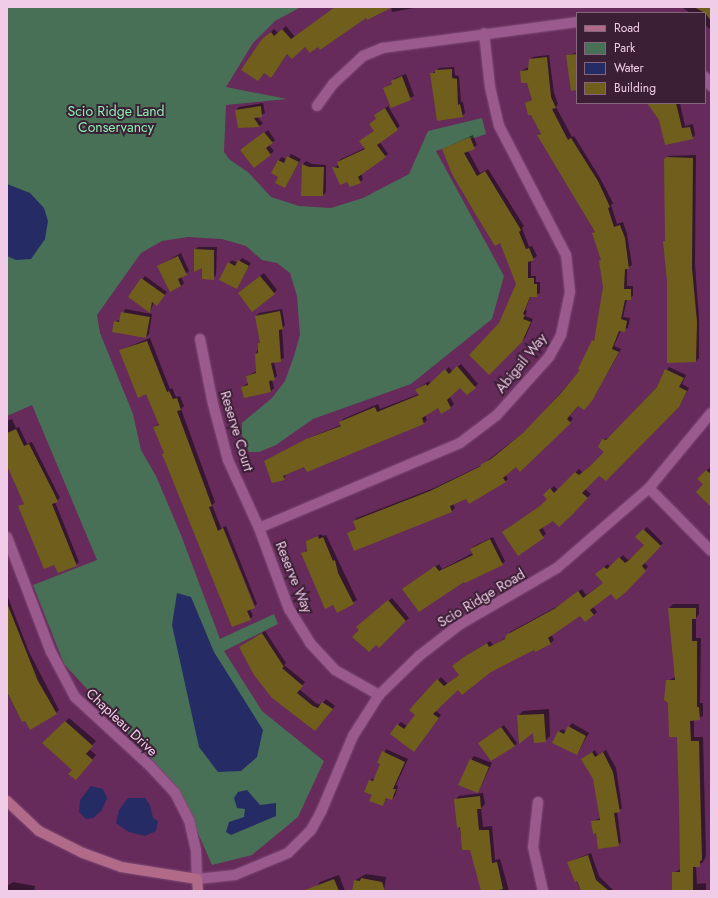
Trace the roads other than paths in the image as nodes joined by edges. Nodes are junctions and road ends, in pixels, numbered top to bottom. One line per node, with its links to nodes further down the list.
1 (576, 22): 2 (street)
2 (484, 33): 3 (street); 7 (street, Abigail Way)
3 (317, 106)
4 (200, 339): 7 (street, Reserve Court)
5 (711, 413): 6 (street, Scio Ridge Road)
6 (649, 488): 9 (street); 10 (street, Scio Ridge Road)
7 (259, 528): 10 (street, Reserve Way)
8 (7, 537): 13 (street, Chapleau Drive)
9 (711, 551)
10 (379, 695): 13 (street, Scio Ridge Road)
11 (7, 801): 13 (street, Scio Ridge Road)
12 (538, 802): 15 (street)
13 (197, 879): 14 (street)
14 (198, 891)
15 (543, 891)

